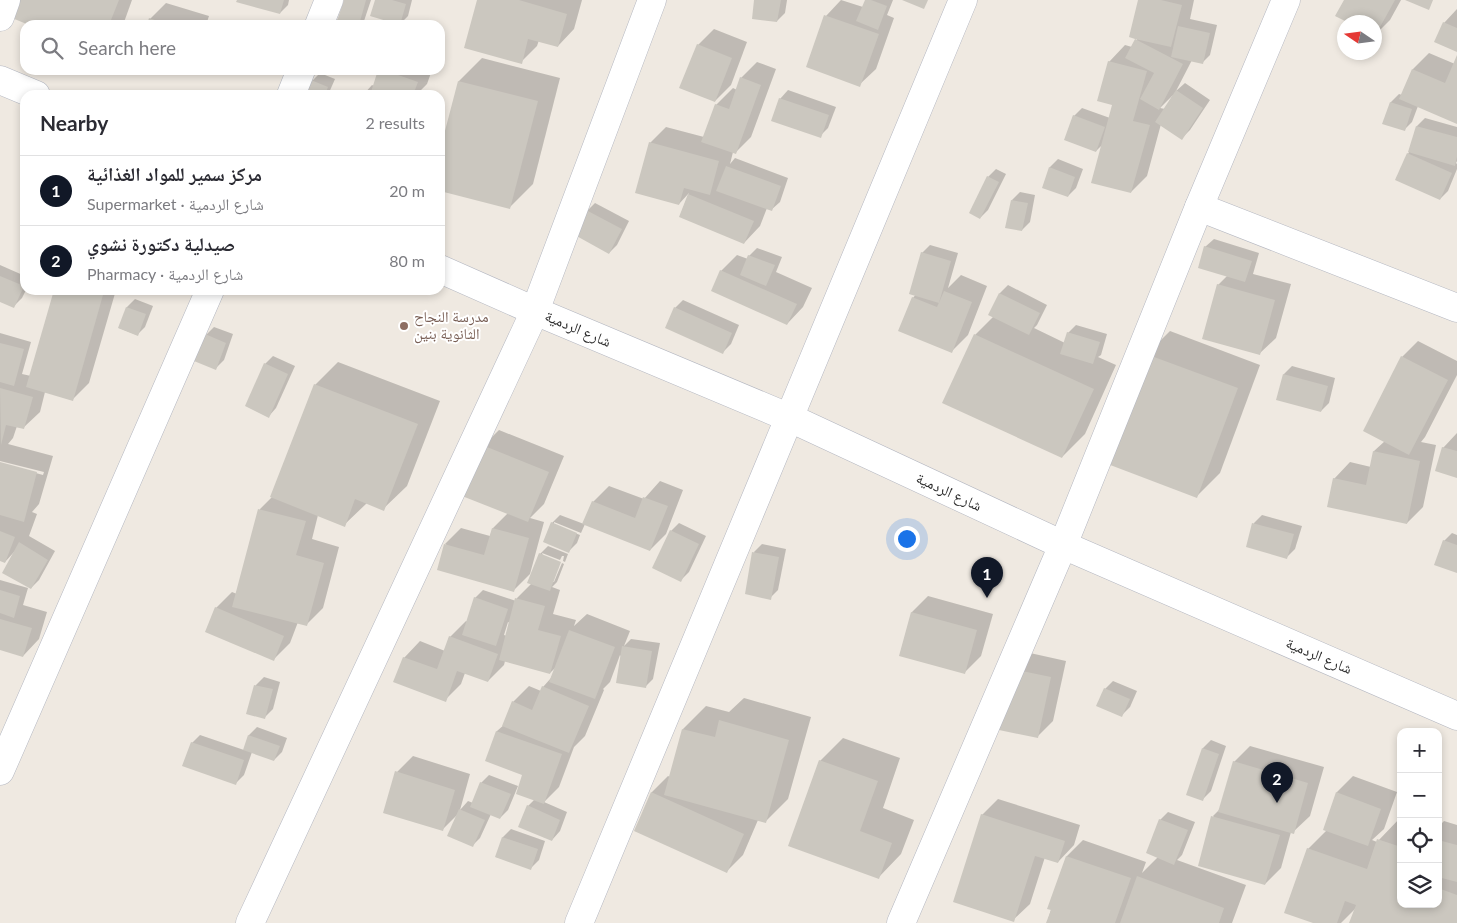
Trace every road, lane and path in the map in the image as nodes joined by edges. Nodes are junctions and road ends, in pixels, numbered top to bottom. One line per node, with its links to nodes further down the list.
1 (6, 0): 6 (street)
2 (329, 0): 7 (street)
3 (652, 0): 16 (street)
4 (963, 0): 17 (street)
5 (1286, 0): 12 (street)
6 (0, 17)
7 (321, 20)
8 (299, 75): 11 (street)
9 (0, 80): 10 (street)
10 (24, 90)
11 (293, 90)
12 (1199, 207): 15 (street); 18 (street)
13 (445, 271): 16 (street, شارع الردمية)
14 (208, 295): 20 (street)
15 (1457, 308)
16 (535, 311): 17 (street, شارع الردمية); 21 (street)
17 (790, 418): 18 (street, شارع الردمية); 22 (street)
18 (1063, 545): 19 (street, شارع الردمية); 23 (street)
19 (1457, 716)
20 (0, 771)
21 (250, 923)
22 (579, 923)
23 (901, 923)

